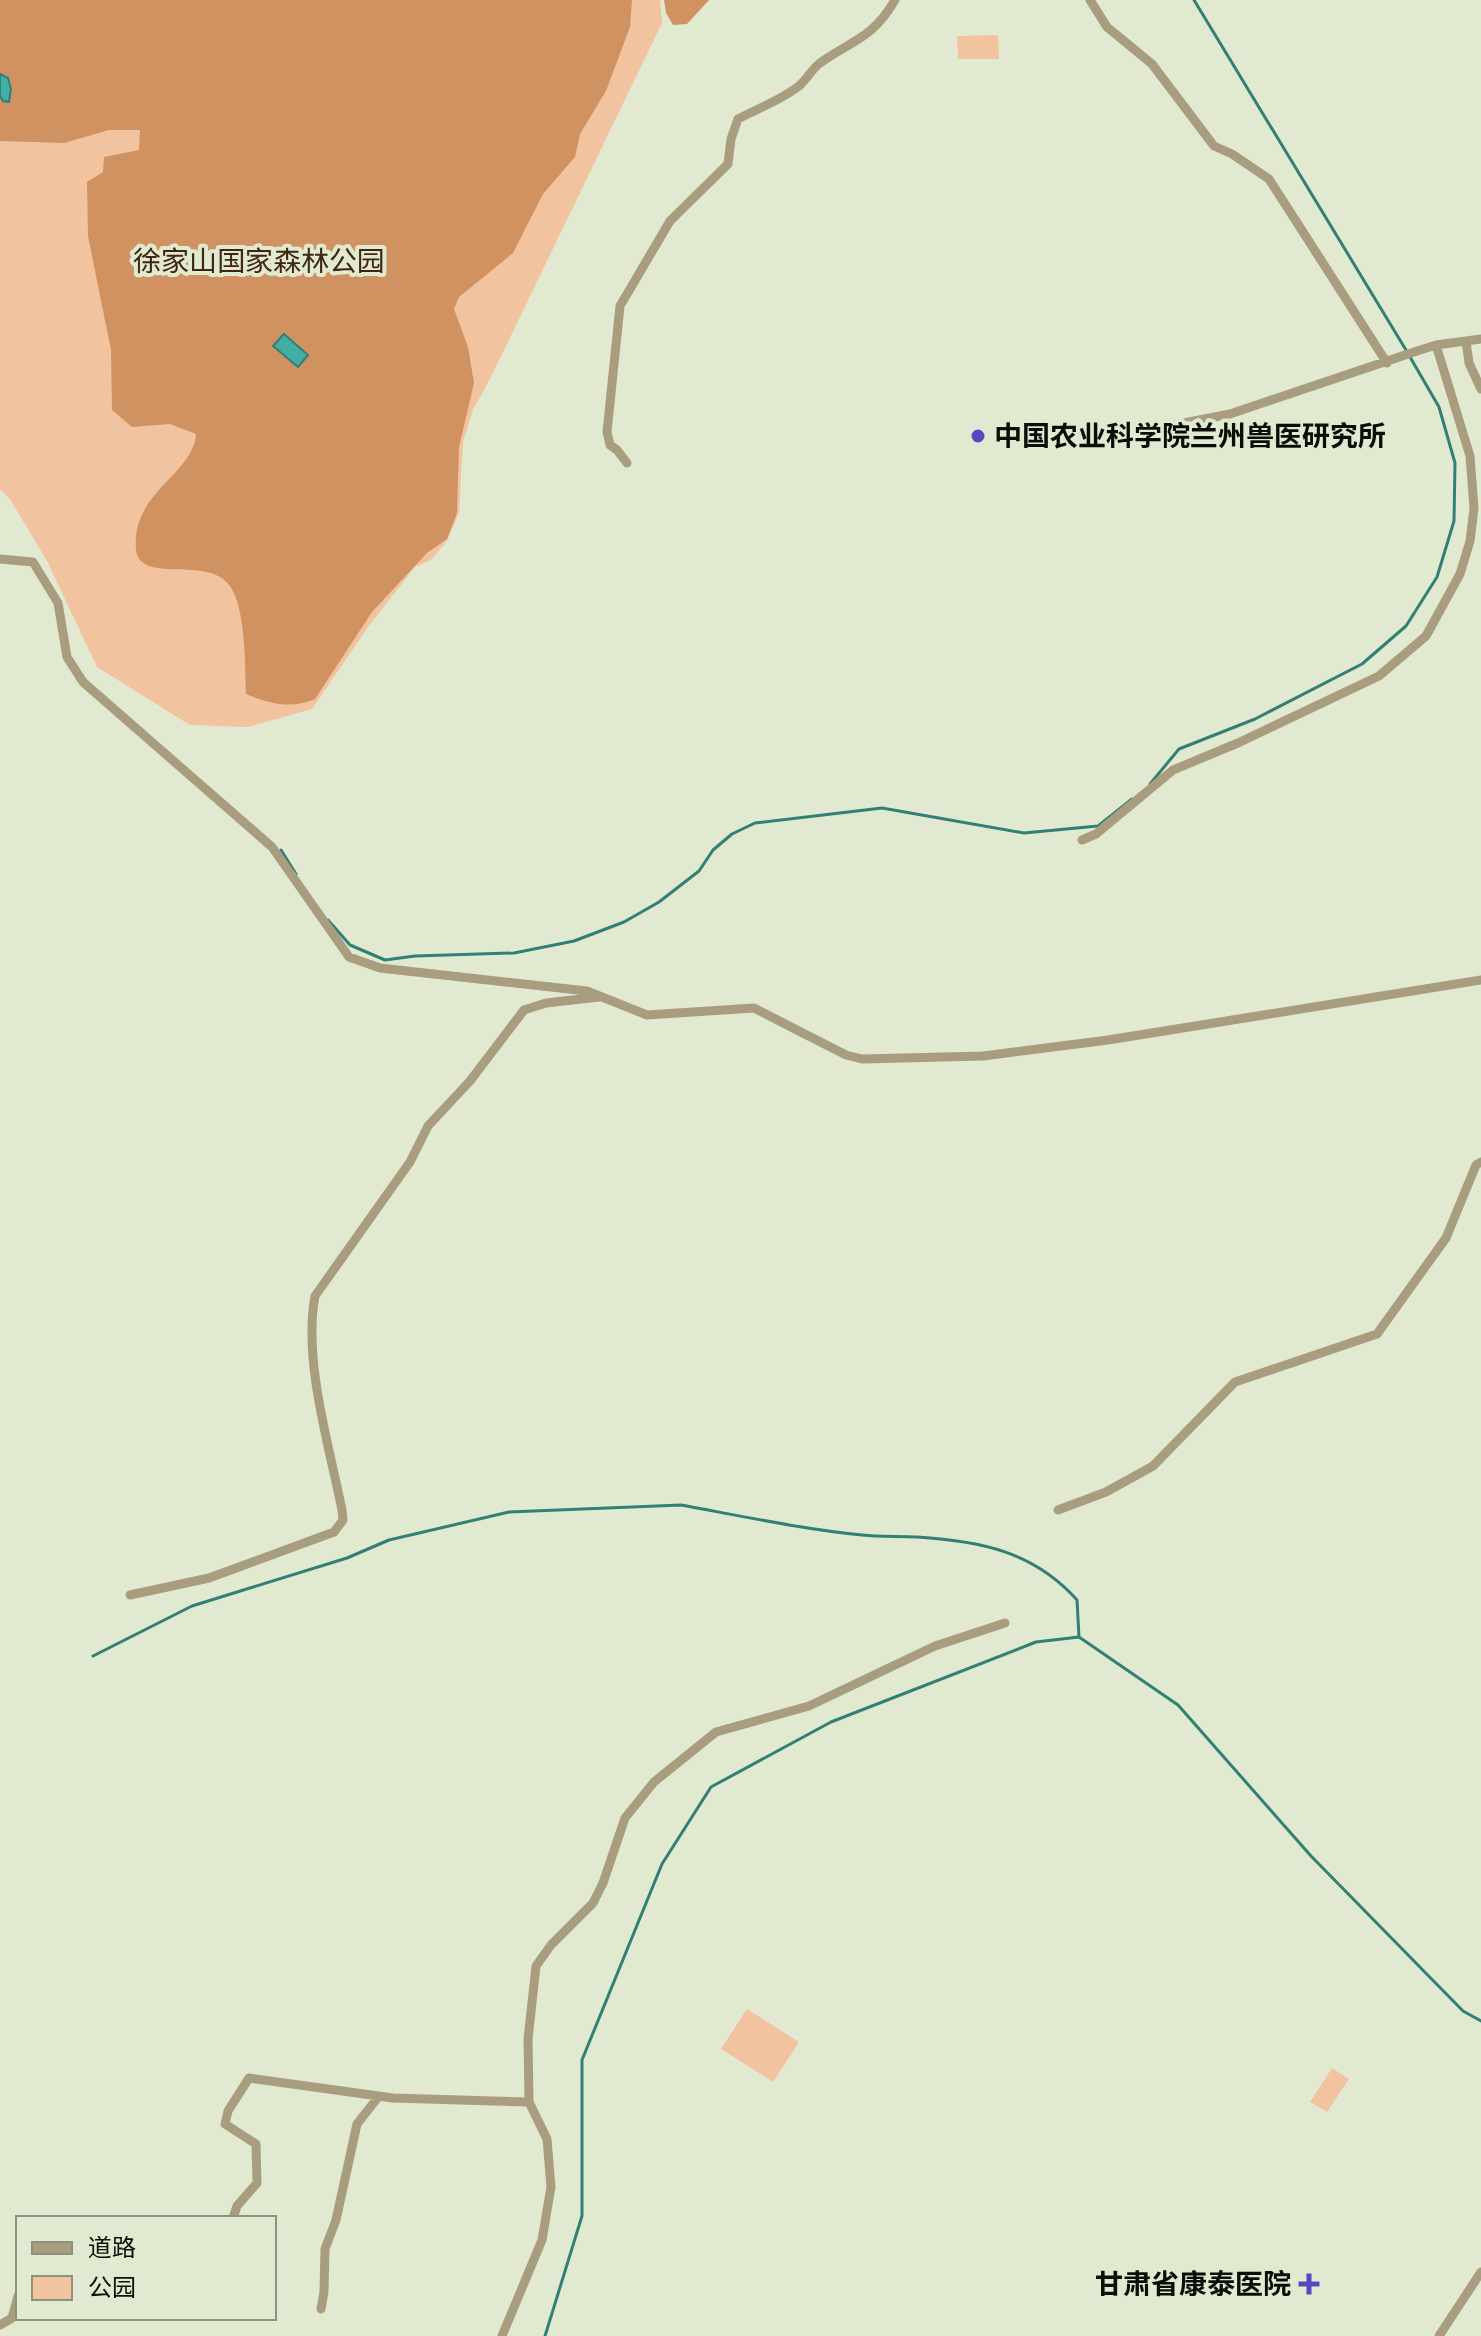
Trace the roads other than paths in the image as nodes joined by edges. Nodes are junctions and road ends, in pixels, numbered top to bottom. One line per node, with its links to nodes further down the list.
1 (895, 0): 9 (street)
2 (1090, 0): 6 (street)
3 (1481, 339): 4 (street)
4 (1466, 341): 5 (street); 7 (street)
5 (1436, 345): 6 (street); 11 (street)
6 (1392, 361): 8 (street)
7 (1481, 389)
8 (1148, 430)
9 (627, 463)
10 (0, 559): 13 (street)
11 (1082, 840)
12 (1481, 980): 13 (street)
13 (601, 997): 16 (street)
14 (1481, 1162): 15 (street)
15 (1058, 1510)
16 (130, 1595)
17 (1005, 1623): 19 (street)
18 (379, 2096): 19 (street); 20 (street); 23 (street)
19 (529, 2102): 25 (street)
20 (234, 2216)
21 (1481, 2272): 26 (street)
22 (16, 2303): 24 (street)
23 (321, 2309)
24 (0, 2325)
25 (502, 2336)
26 (1439, 2336)

